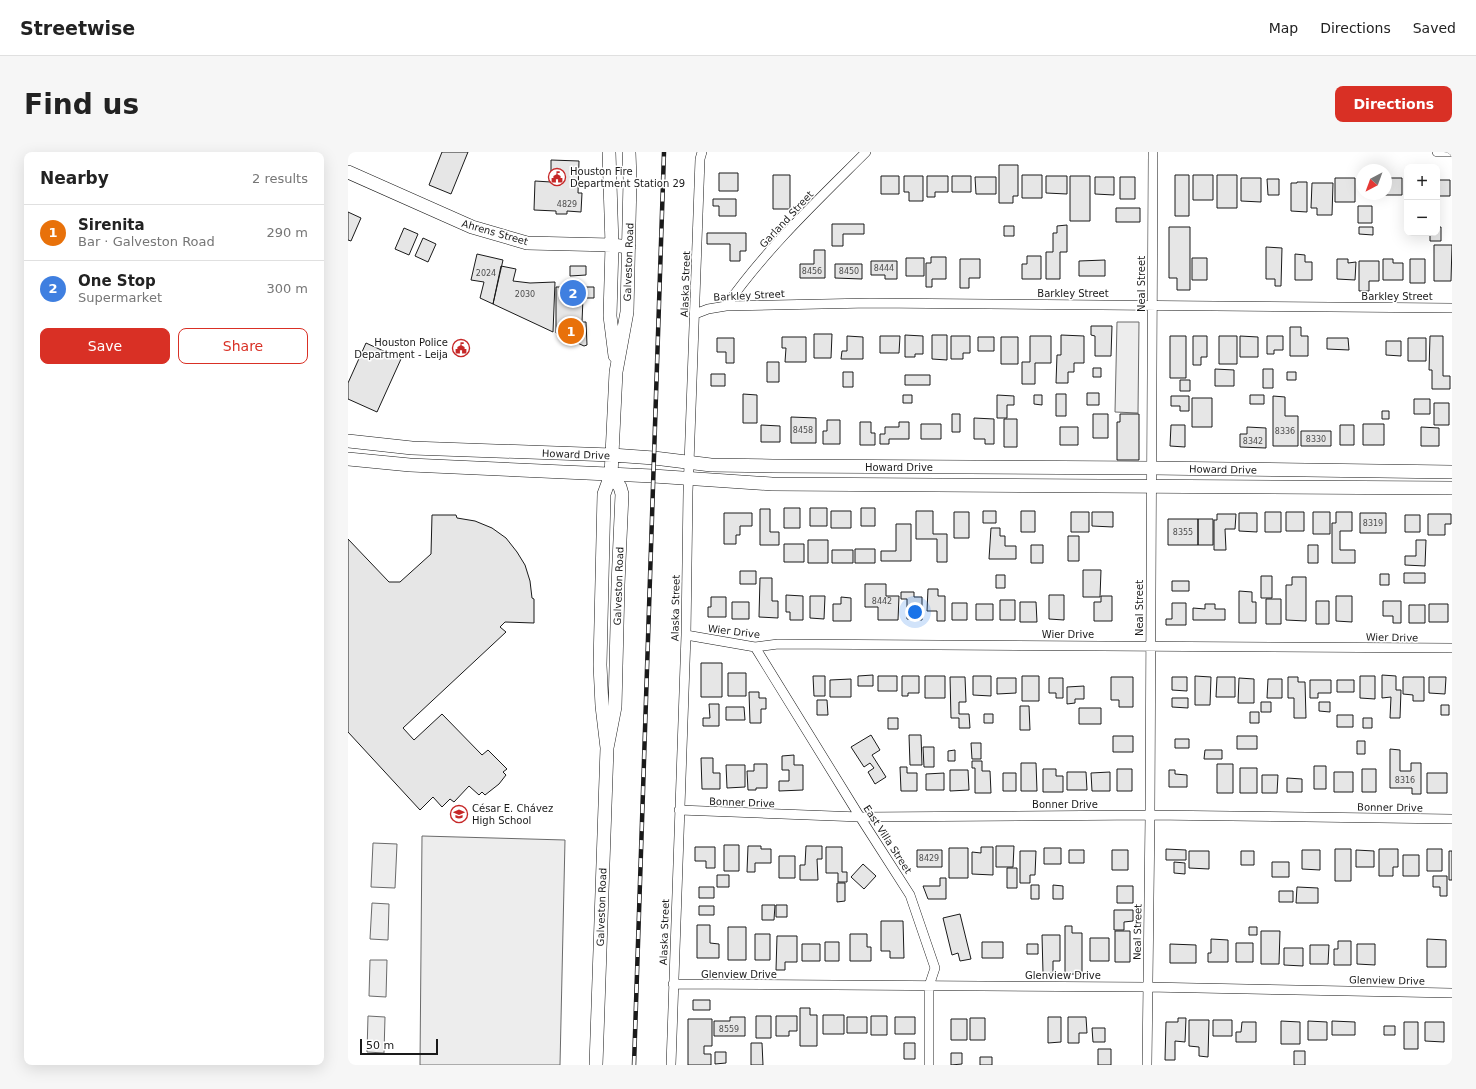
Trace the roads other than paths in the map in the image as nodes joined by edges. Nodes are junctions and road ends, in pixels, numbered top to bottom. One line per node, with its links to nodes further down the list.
1 (609, 152): 9 (main road, Galveston Road)
2 (629, 152): 10 (main road, Galveston Road)
3 (702, 152): 16 (street, Alaska Street)
4 (866, 152): 14 (street, Garland Street)
5 (1152, 152): 13 (street, Neal Street)
6 (1437, 152): 7 (street)
7 (1452, 152)
8 (348, 172): 11 (main road, Ahrens Street)
9 (611, 180): 10 (main road); 11 (main road, Galveston Road)
10 (630, 180): 12 (main road, Galveston Road)
11 (612, 245): 12 (main road, Ahrens Street); 17 (main road, Galveston Road)
12 (629, 246): 17 (main road, Galveston Road)
13 (1152, 305): 14 (street, Barkley Street); 15 (street, Barkley Street); 25 (street, Neal Street)
14 (726, 306): 16 (street, Barkley Street)
15 (1452, 308)
16 (695, 314): 22 (street, Alaska Street)
17 (616, 372): 20 (main road, Galveston Road)
18 (348, 441): 19 (main road, Howard Drive)
19 (441, 449): 20 (main road, Howard Drive); 23 (main road)
20 (612, 455): 22 (main road, Howard Drive); 29 (main road, Galveston Road)
21 (348, 459): 23 (main road, Howard Drive)
22 (690, 462): 24 (main road, Howard Drive); 30 (street, Alaska Street)
23 (440, 467): 29 (main road, Howard Drive)
24 (973, 468): 25 (main road, Howard Drive); 31 (main road)
25 (1151, 468): 26 (main road, Howard Drive); 32 (street, Neal Street)
26 (1251, 469): 27 (main road, Howard Drive); 33 (main road)
27 (1372, 471): 28 (main road, Howard Drive); 34 (main road)
28 (1452, 472)
29 (611, 475): 30 (main road, Howard Drive); 37 (main road, Galveston Road); 38 (main road, Galveston Road)
30 (689, 479): 31 (main road, Howard Drive); 36 (street, Alaska Street)
31 (973, 485): 32 (main road, Howard Drive)
32 (1151, 486): 33 (main road, Howard Drive); 39 (street, Neal Street)
33 (1251, 487): 34 (main road, Howard Drive)
34 (1374, 487): 35 (main road, Howard Drive)
35 (1452, 488)
36 (686, 635): 40 (street, Wier Drive); 43 (street, Alaska Street)
37 (601, 644): 38 (main road); 42 (main road, Galveston Road)
38 (617, 644): 42 (main road, Galveston Road)
39 (1150, 645): 40 (street, Wier Drive); 41 (street, Wier Drive); 44 (street, Neal Street)
40 (755, 647): 45 (street, East Villa Street)
41 (1452, 648)
42 (607, 748): 51 (main road, Galveston Road)
43 (679, 810): 45 (street, Bonner Drive); 47 (street, Alaska Street)
44 (1150, 815): 45 (street, Bonner Drive); 46 (street, Bonner Drive); 49 (street, Neal Street)
45 (860, 817): 48 (street, East Villa Street)
46 (1452, 819)
47 (673, 984): 48 (street, Glenview Drive); 52 (street, Alaska Street)
48 (929, 986): 49 (street, Glenview Drive); 53 (street, East Villa Street)
49 (1148, 987): 50 (street, Glenview Drive); 54 (street, Neal Street)
50 (1452, 993)
51 (596, 1065)
52 (671, 1065)
53 (929, 1065)
54 (1147, 1065)

